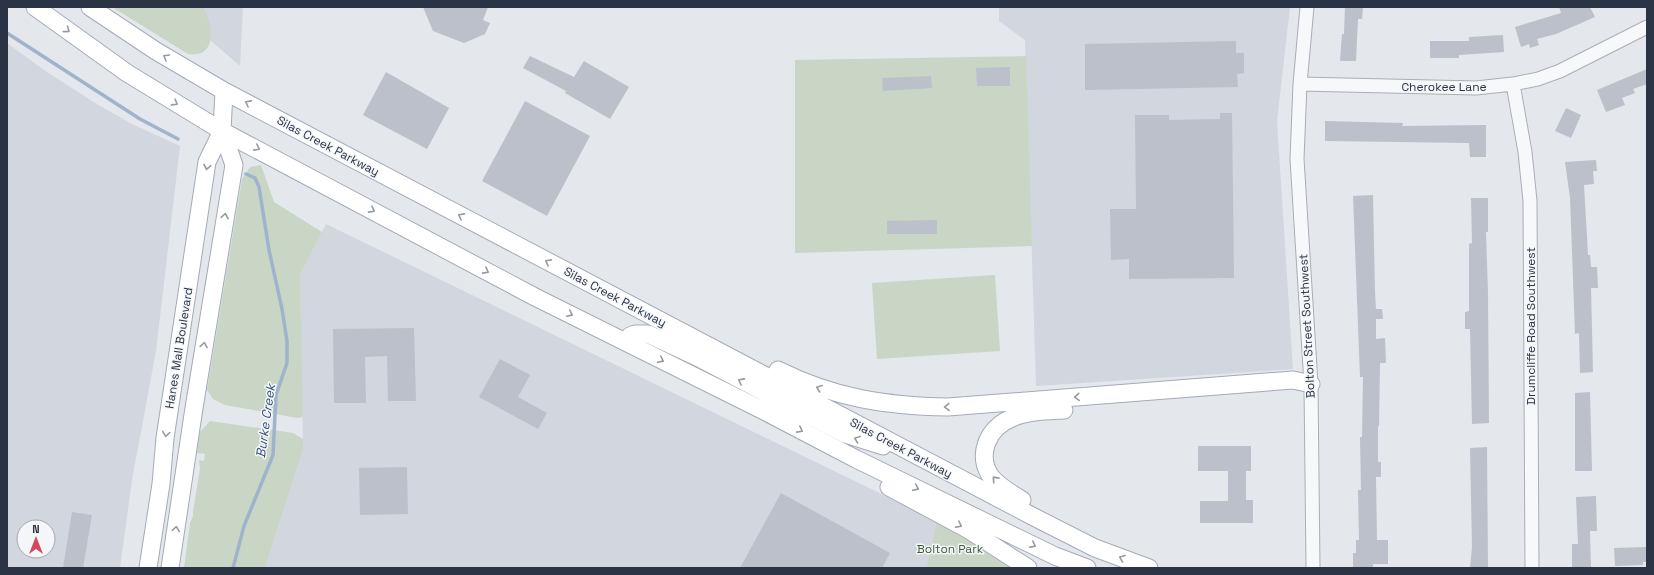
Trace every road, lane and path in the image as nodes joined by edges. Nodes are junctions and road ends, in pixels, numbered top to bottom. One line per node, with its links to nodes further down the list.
1 (35, 7): 8 (main road, one-way to 8)
2 (90, 7): 7 (main road, Silas Creek Parkway, one-way to 2)
3 (1307, 7): 5 (street, Bolton Street Southwest)
4 (1647, 27): 6 (street, Cherokee Lane)
5 (1300, 84): 6 (street, Cherokee Lane); 11 (street, Bolton Street Southwest)
6 (1513, 84): 21 (street, Drumcliffe Road Southwest)
7 (224, 91): 8 (main road, Hanes Mall Boulevard); 9 (main road, Silas Creek Parkway, one-way to 7)
8 (222, 131): 10 (main road, one-way to 10); 15 (main road, Hanes Mall Boulevard, one-way to 15); 16 (main road, Hanes Mall Boulevard, one-way to 8)
9 (682, 332): 11 (main road, one-way to 9); 12 (main road, Silas Creek Parkway)
10 (626, 342): 12 (main road, one-way to 10); 13 (main road, one-way to 13)
11 (1311, 384): 14 (main road, one-way to 11); 20 (street, Bolton Street Southwest)
12 (909, 452): 14 (main road, Silas Creek Parkway)
13 (856, 459): 17 (main road, one-way to 17); 18 (main road, one-way to 18)
14 (1095, 548): 19 (main road, Silas Creek Parkway, one-way to 14)
15 (148, 568)
16 (170, 568)
17 (1028, 568)
18 (1087, 568)
19 (1149, 568)
20 (1313, 568)
21 (1532, 568)

